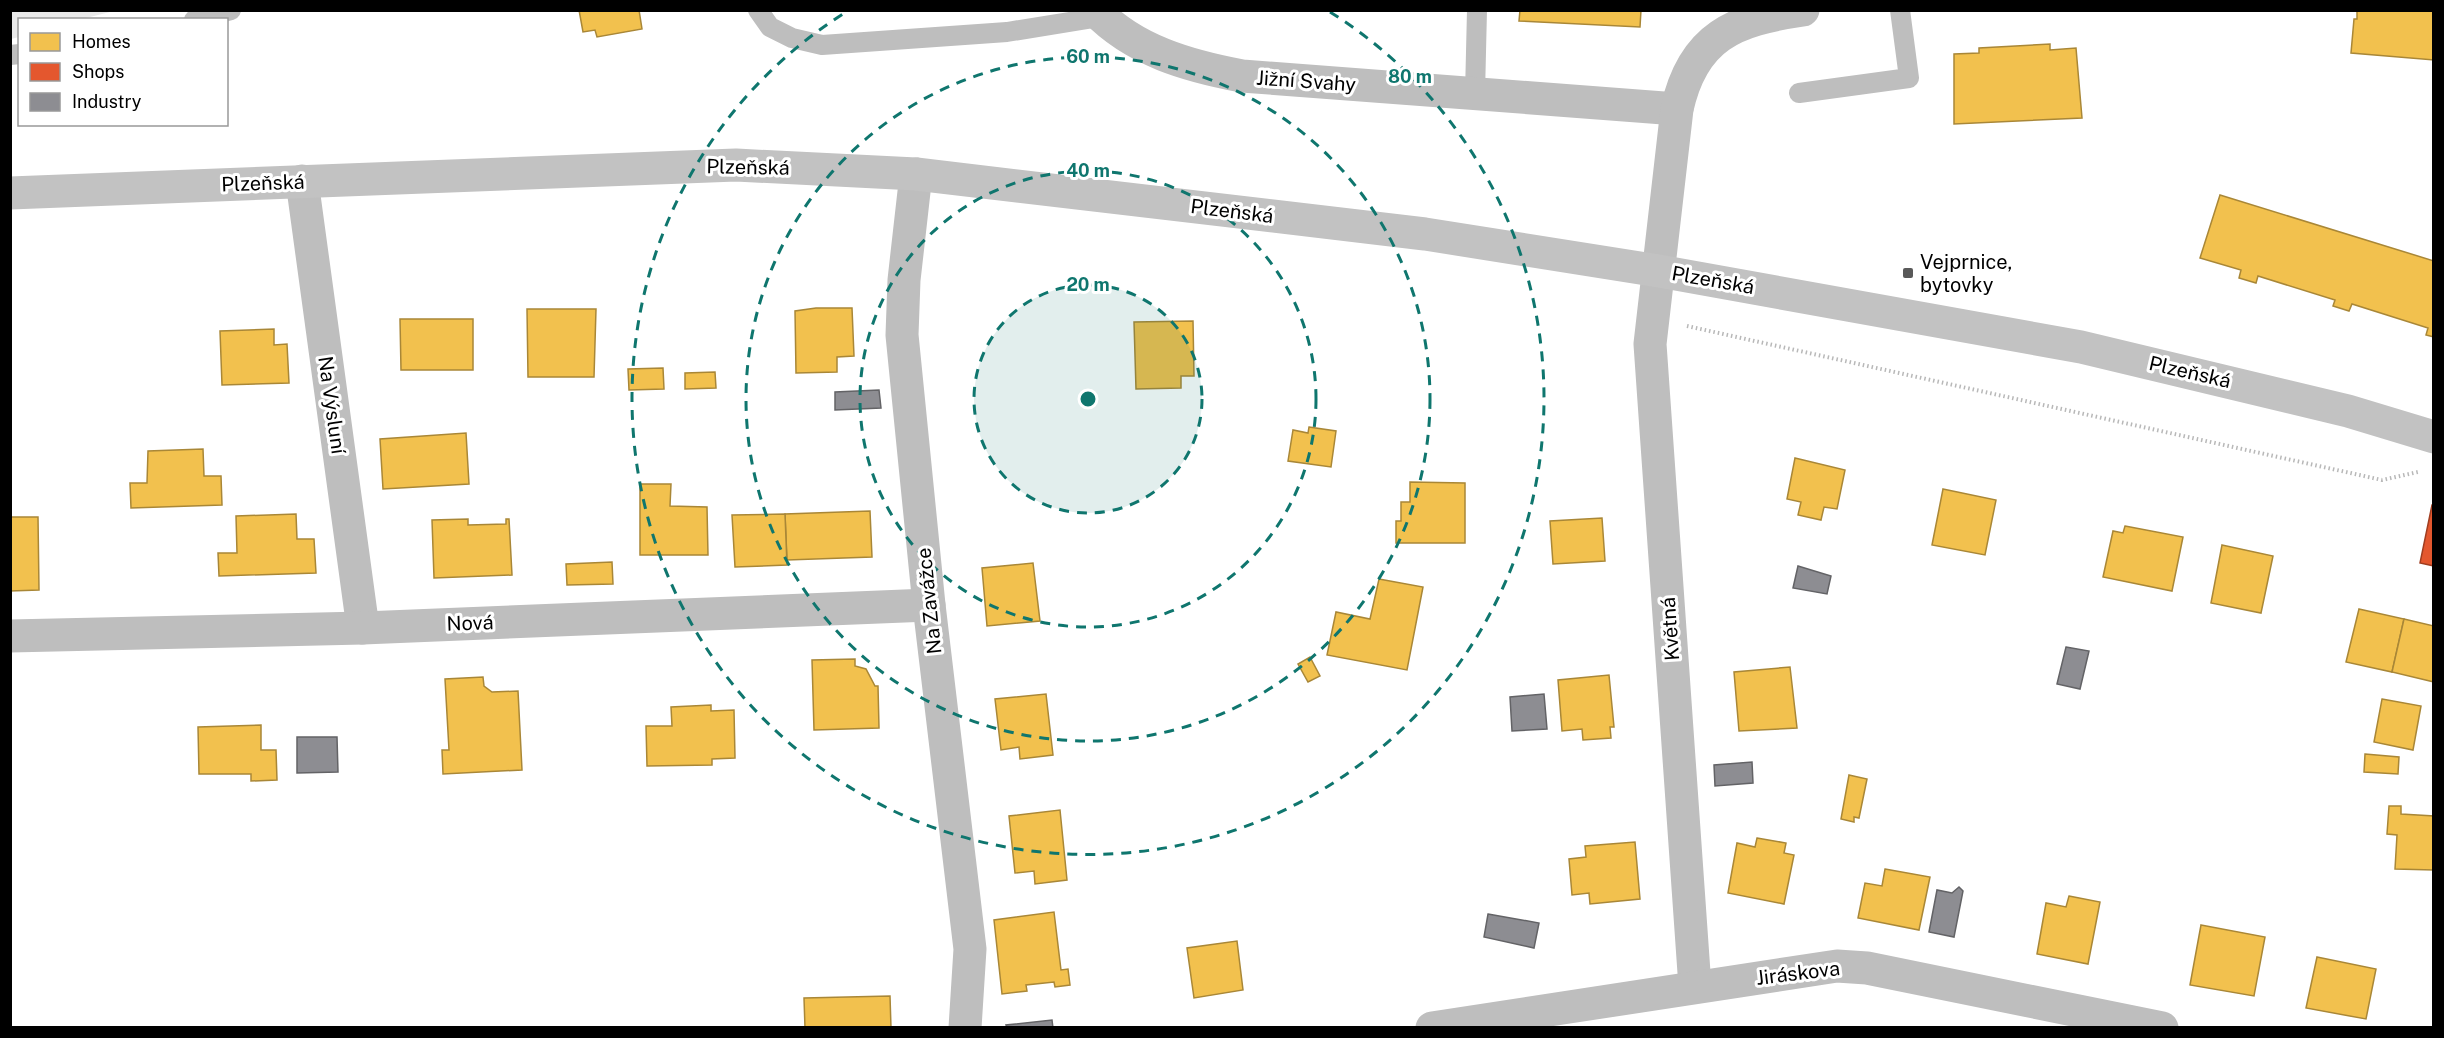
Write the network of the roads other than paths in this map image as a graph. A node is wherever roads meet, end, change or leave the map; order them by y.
1 (231, 10) edge
2 (758, 10) edge
3 (1477, 10) edge
4 (1803, 10) edge
5 (1900, 10) edge
6 (1098, 14) edge
7 (201, 18) edge
8 (1799, 93) dead end
9 (1474, 94) junction
10 (1677, 110) junction
11 (916, 174) junction
12 (302, 182) junction
13 (10, 193) edge
14 (1659, 271) junction
15 (2433, 437) edge
16 (929, 606) junction
17 (363, 628) junction
18 (10, 636) edge
19 (1695, 987) junction
20 (965, 1028) edge
21 (1432, 1028) edge
22 (2162, 1028) edge

1 - 7 lane
2 - 6 lane
3 - 9 lane
4 - 10 street
5 - 8 lane
6 - 9 street, Jižní Svahy
9 - 10 street, Jižní Svahy
10 - 14 street
11 - 12 main road, Plzeňská
11 - 14 main road, Plzeňská
11 - 16 street, Na Zavážce
12 - 13 main road, Plzeňská
12 - 17 street, Na Výsluní
14 - 15 main road, Plzeňská
14 - 19 street, Květná
16 - 17 street, Nová
16 - 20 street, Na Zavážce
17 - 18 street, Nová
19 - 21 street, Jiráskova
19 - 22 street, Jiráskova

